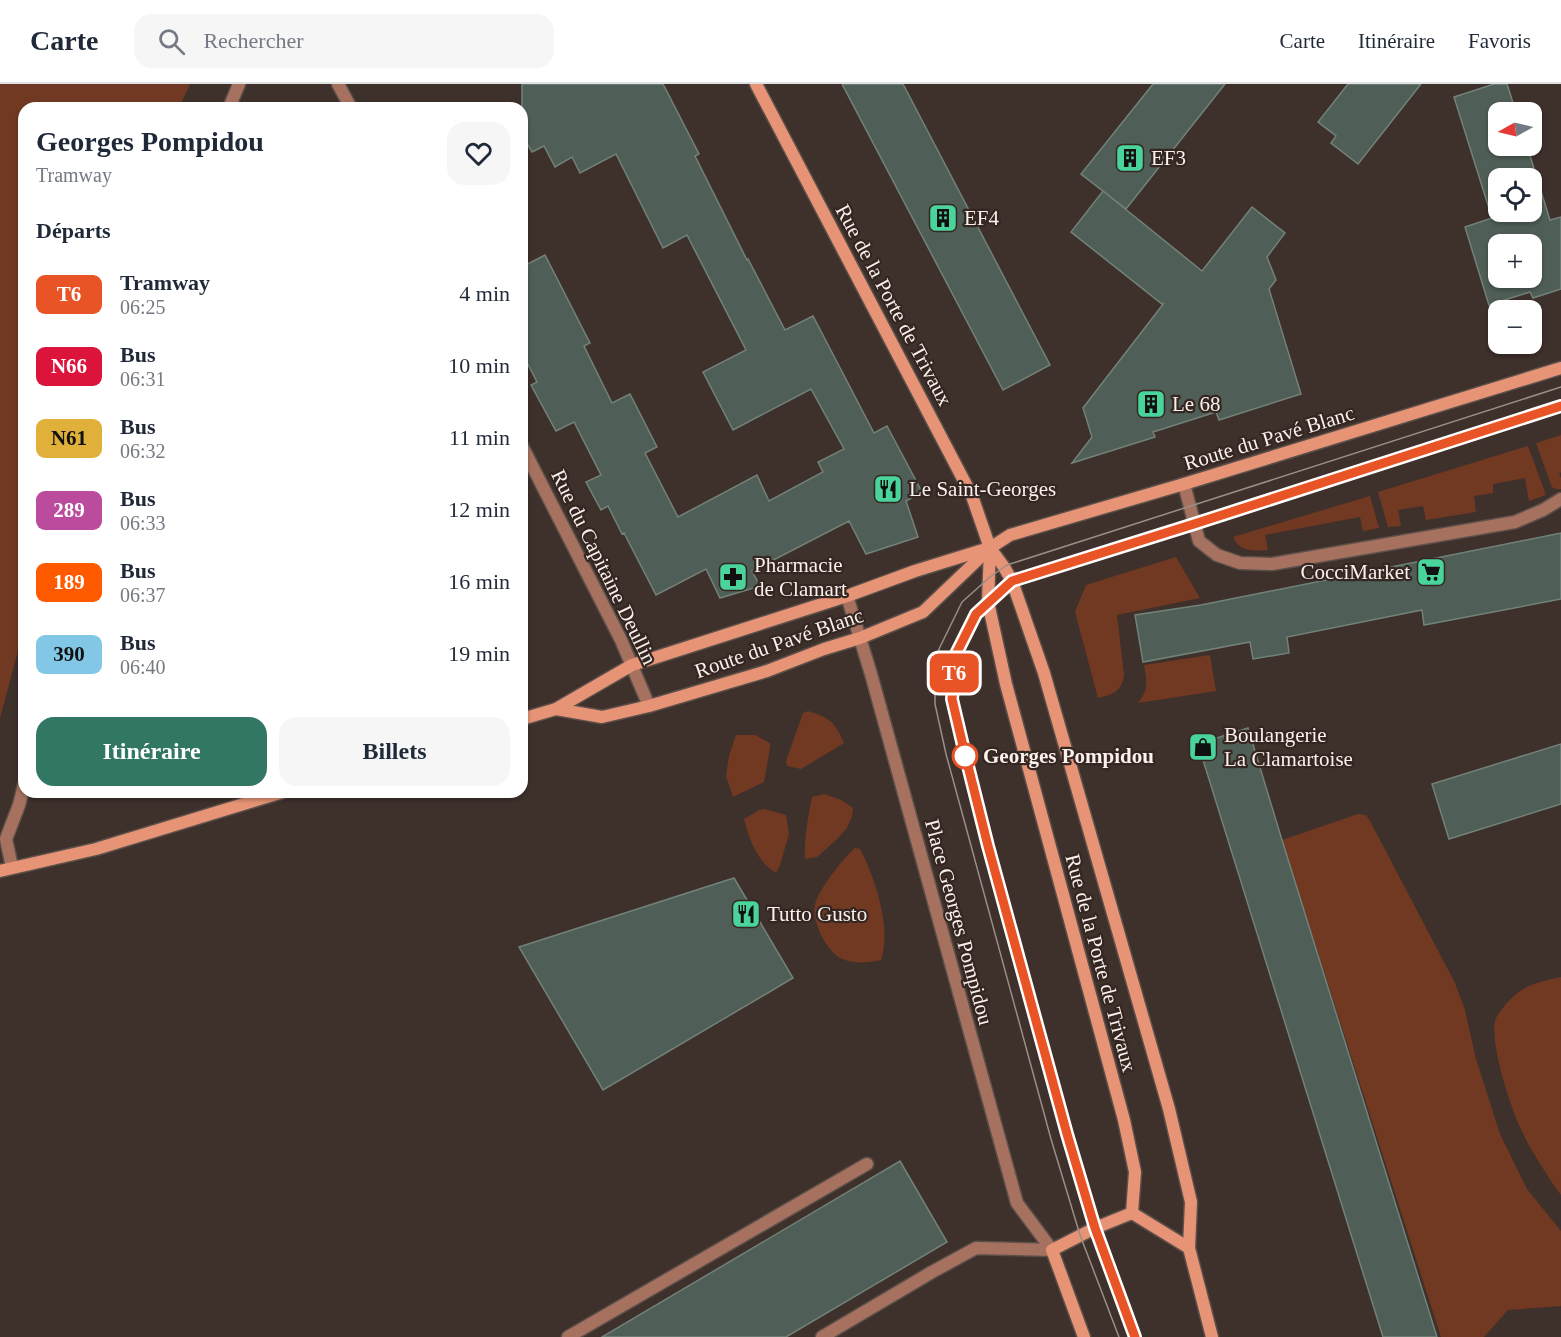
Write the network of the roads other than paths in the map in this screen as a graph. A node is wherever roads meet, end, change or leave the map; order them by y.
1 (239, 84) edge
2 (338, 84) edge
3 (756, 84) edge
4 (232, 102) edge
5 (348, 102) edge
6 (1561, 368) edge
7 (528, 458) edge
8 (1184, 484) junction
9 (1561, 500) edge
10 (990, 548) junction
11 (847, 596) junction
12 (860, 638) junction
13 (632, 665) junction
14 (649, 706) junction
15 (556, 709) junction
16 (528, 717) edge
17 (21, 798) edge
18 (264, 798) edge
19 (6, 869) edge
20 (867, 1164) dead end
21 (1132, 1213) junction
22 (1190, 1248) junction
23 (1052, 1250) junction
24 (568, 1337) edge
25 (822, 1337) edge
26 (1084, 1337) edge
27 (1212, 1337) edge

1 - 4 street
2 - 5 street
3 - 10 street, Rue de la Porte de Trivaux
6 - 8 street, Route du Pavé Blanc
7 - 13 street, Rue du Capitaine Deullin
8 - 9 street
8 - 10 street, Route du Pavé Blanc
10 - 11 street, Route du Pavé Blanc
10 - 12 street, Route du Pavé Blanc
10 - 21 street, Rue de la Porte de Trivaux
10 - 22 street, Rue de la Porte de Trivaux
11 - 12 street, Place Georges Pompidou
11 - 13 street, Route du Pavé Blanc
12 - 14 street, Route du Pavé Blanc
12 - 23 street, Place Georges Pompidou
13 - 14 street, Rue du Capitaine Deullin
13 - 15 street, Route du Pavé Blanc
14 - 15 street, Route du Pavé Blanc
15 - 16 street, Route du Pavé Blanc
17 - 19 street
18 - 19 street
20 - 24 street
21 - 22 street
21 - 23 street
22 - 27 street, Rue de la Porte de Trivaux
23 - 25 street
23 - 26 street

